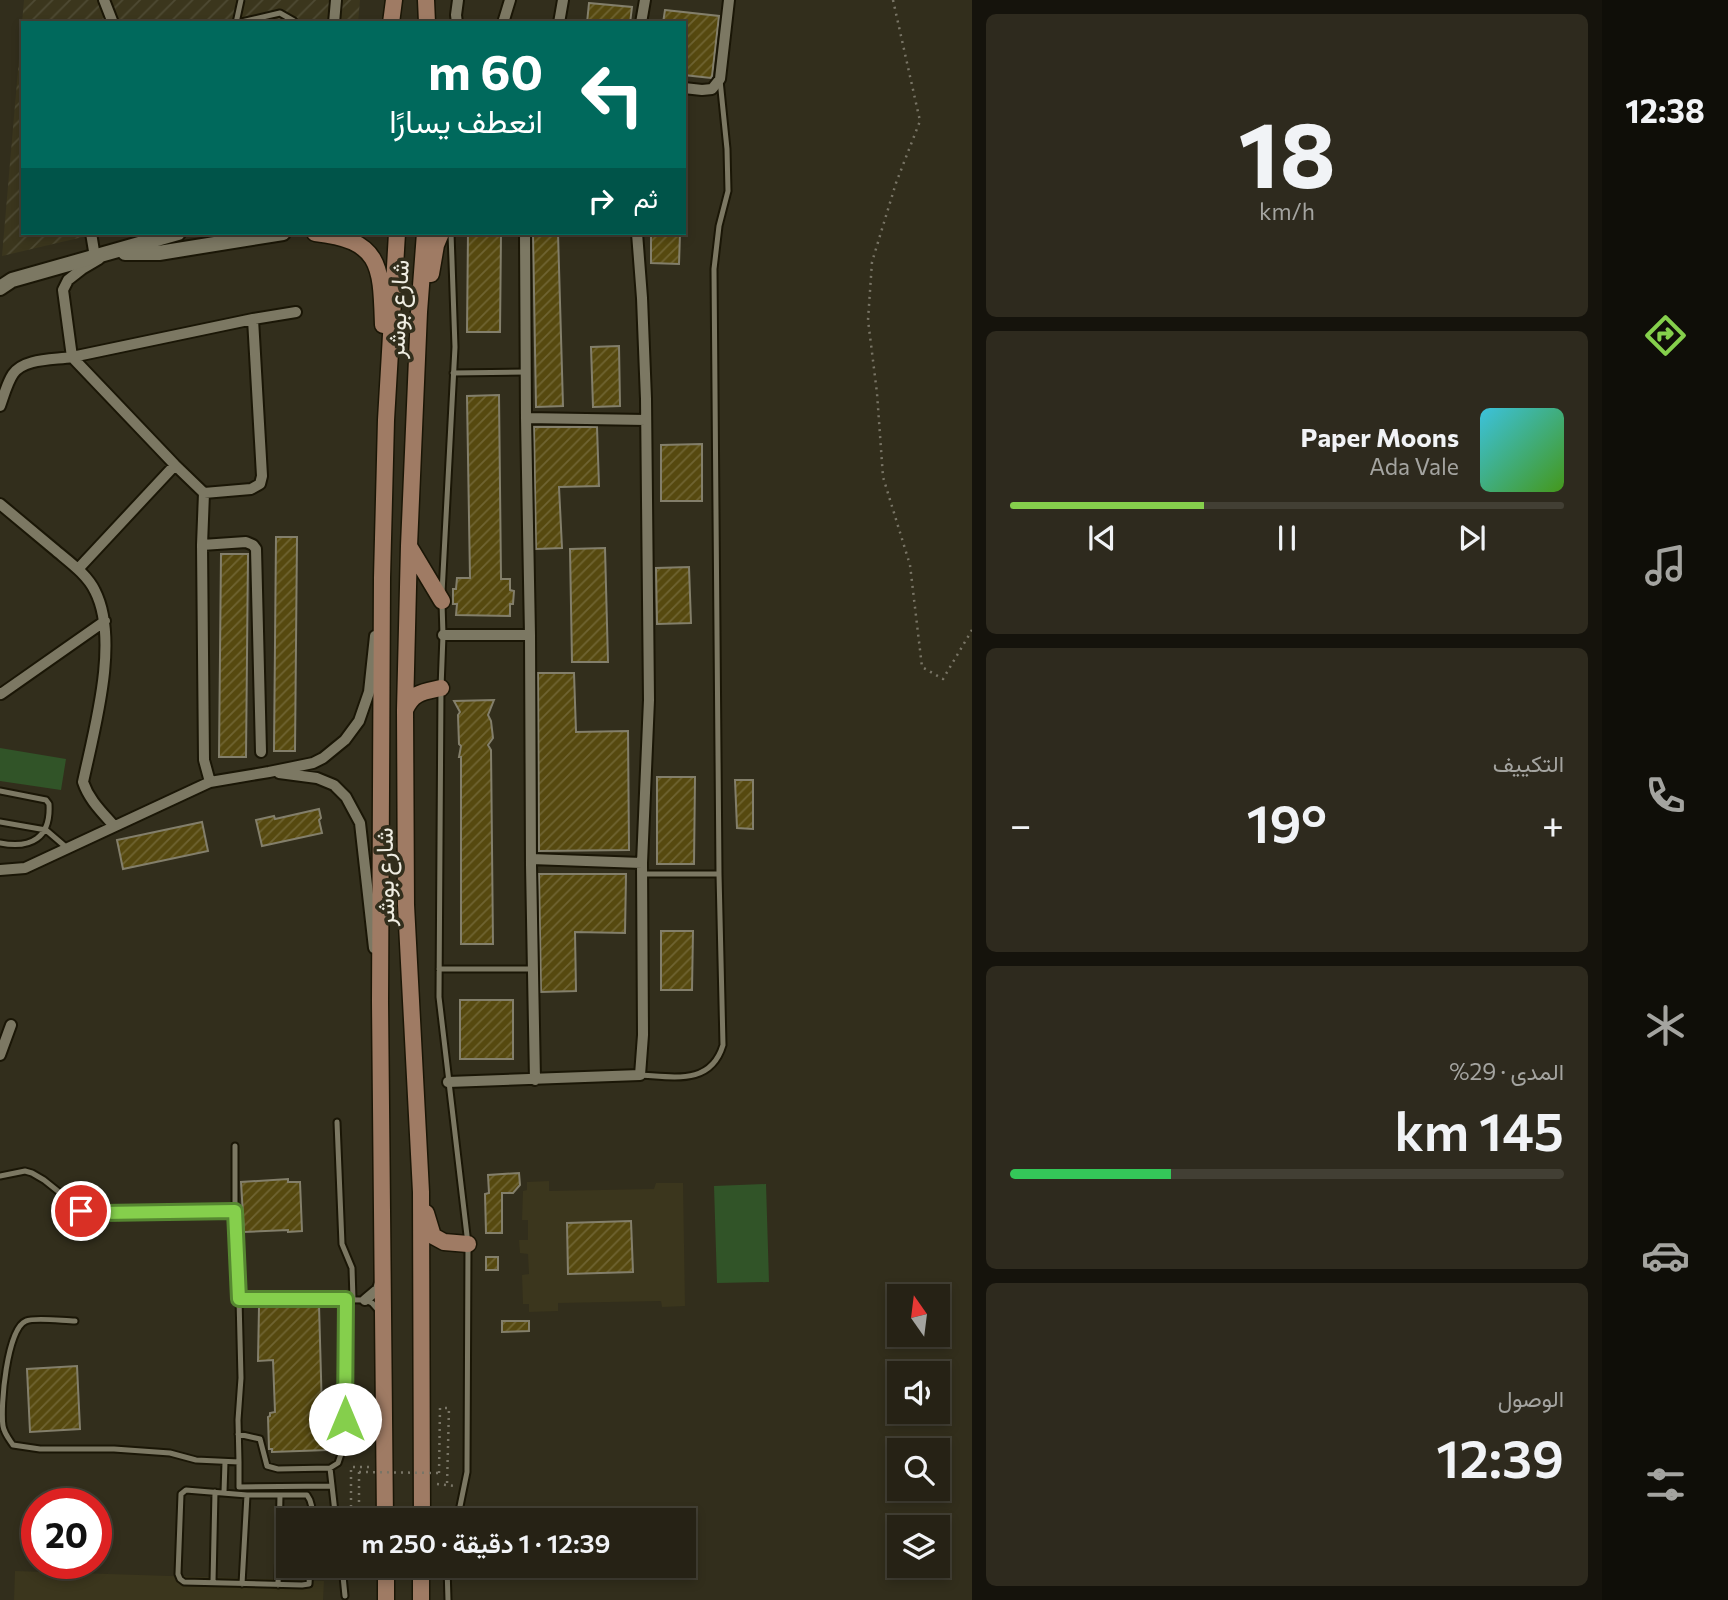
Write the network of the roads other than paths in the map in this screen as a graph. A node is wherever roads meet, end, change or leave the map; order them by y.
1 (104, 0) edge
2 (241, 0) edge
3 (336, 0) edge
4 (396, 0) edge
5 (426, 0) edge
6 (458, 0) edge
7 (510, 0) edge
8 (563, 0) edge
9 (645, 0) edge
10 (729, 0) edge
11 (112, 21) edge
12 (236, 21) edge
13 (245, 21) edge
14 (294, 21) edge
15 (334, 21) edge
16 (391, 21) edge
17 (397, 21) edge
18 (427, 21) edge
19 (457, 21) edge
20 (504, 21) edge
21 (559, 21) edge
22 (641, 21) edge
23 (720, 79) junction
24 (686, 88) edge
25 (91, 235) edge
26 (168, 235) edge
27 (271, 235) edge
28 (334, 235) edge
29 (397, 235) edge
30 (425, 235) edge
31 (440, 235) edge
32 (451, 235) edge
33 (525, 235) edge
34 (637, 235) edge
35 (110, 253) junction
36 (95, 257) junction
37 (0, 288) edge
38 (296, 312) dead end
39 (419, 312) junction
40 (253, 319) junction
41 (72, 357) junction
42 (526, 372) junction
43 (453, 373) junction
44 (0, 406) edge
45 (526, 418) junction
46 (386, 420) junction
47 (646, 420) junction
48 (175, 465) junction
49 (204, 492) junction
50 (0, 504) edge
51 (202, 545) junction
52 (409, 546) junction
53 (78, 569) junction
54 (382, 578) junction
55 (442, 601) junction
56 (105, 621) junction
57 (443, 635) junction
58 (530, 635) junction
59 (441, 688) junction
60 (0, 695) edge
61 (405, 710) junction
62 (261, 752) dead end
63 (270, 772) junction
64 (210, 782) junction
65 (0, 791) edge
66 (0, 822) edge
67 (114, 826) junction
68 (46, 830) junction
69 (0, 843) edge
70 (67, 848) junction
71 (531, 859) junction
72 (642, 869) junction
73 (0, 870) edge
74 (719, 874) junction
75 (439, 969) junction
76 (533, 969) junction
77 (380, 1002) junction
78 (11, 1025) dead end
79 (0, 1055) edge
80 (640, 1075) junction
81 (535, 1080) junction
82 (448, 1082) junction
83 (337, 1122) dead end
84 (235, 1146) dead end
85 (0, 1176) edge
86 (421, 1192) junction
87 (235, 1211) junction
88 (468, 1244) junction
89 (382, 1273) junction
90 (239, 1299) junction
91 (346, 1299) junction
92 (353, 1299) junction
93 (365, 1300) junction
94 (383, 1318) junction
95 (75, 1321) dead end
96 (238, 1434) junction
97 (225, 1462) junction
98 (239, 1462) junction
99 (330, 1468) junction
100 (332, 1486) junction
101 (239, 1491) junction
102 (215, 1492) junction
103 (224, 1492) junction
104 (247, 1495) junction
105 (279, 1495) junction
106 (312, 1508) edge
107 (335, 1508) edge
108 (385, 1508) edge
109 (422, 1508) edge
110 (460, 1508) edge
111 (309, 1578) edge
112 (343, 1578) edge
113 (386, 1578) edge
114 (421, 1578) edge
115 (447, 1578) edge
116 (213, 1582) junction
117 (242, 1584) junction
118 (278, 1585) junction
119 (345, 1596) dead end
120 (386, 1600) edge
121 (421, 1600) edge
122 (448, 1600) edge

1 - 11 street
2 - 12 lane
3 - 15 street
4 - 16 main road
4 - 17 main road
5 - 18 main road
6 - 19 street
7 - 20 street
8 - 21 street
9 - 22 street
10 - 23 street
13 - 14 lane
23 - 24 street
23 - 74 lane
25 - 36 street
26 - 35 street
27 - 35 street
28 - 46 main road
29 - 46 main road, شارع بوشر
30 - 39 main road, شارع بوشر
31 - 39 main road
32 - 43 lane
33 - 42 street
34 - 47 street
35 - 36 street
35 - 41 street
36 - 37 street
38 - 40 street
39 - 52 main road, شارع بوشر
40 - 41 street
40 - 49 street
41 - 44 street
41 - 48 street
42 - 43 lane
42 - 45 street
43 - 55 lane
45 - 47 street
45 - 58 street
46 - 54 main road, شارع بوشر
47 - 72 street
48 - 49 street
48 - 53 street
49 - 51 street
50 - 53 street
51 - 62 street
51 - 64 street
52 - 55 main road
52 - 61 main road, شارع بوشر
53 - 56 street
54 - 63 street
54 - 77 main road, شارع بوشر
55 - 57 lane
56 - 60 street
56 - 67 street
57 - 58 street
57 - 59 lane
58 - 71 street
59 - 61 main road
59 - 75 lane
61 - 86 main road, شارع بوشر
63 - 64 street
63 - 77 street
64 - 67 street
65 - 68 lane
66 - 68 lane
67 - 70 street
68 - 69 lane
68 - 70 lane
70 - 73 street
71 - 72 street
71 - 76 street
72 - 74 lane
72 - 80 street
74 - 80 lane
75 - 76 lane
75 - 82 lane
76 - 81 street
77 - 89 main road, شارع بوشر
78 - 79 street
80 - 81 street
81 - 82 street
82 - 88 lane
83 - 92 lane
84 - 87 lane
85 - 87 lane
86 - 88 main road
86 - 109 main road, شارع بوشر
87 - 90 lane
88 - 110 lane
89 - 93 street
89 - 94 main road, شارع بوشر
90 - 91 lane
90 - 96 lane
91 - 92 lane
91 - 99 lane
92 - 93 lane
93 - 94 lane
94 - 108 main road, شارع بوشر
95 - 97 lane
96 - 98 lane
96 - 99 lane
97 - 98 lane
97 - 103 lane
98 - 101 lane
99 - 100 lane
100 - 101 lane
100 - 107 lane
101 - 103 lane
101 - 104 lane
102 - 103 lane
102 - 116 lane
102 - 116 lane
104 - 105 lane
104 - 117 lane
105 - 106 lane
105 - 118 lane
111 - 118 lane
112 - 119 lane
113 - 120 main road
114 - 121 main road
115 - 122 lane
116 - 117 lane
117 - 118 lane

